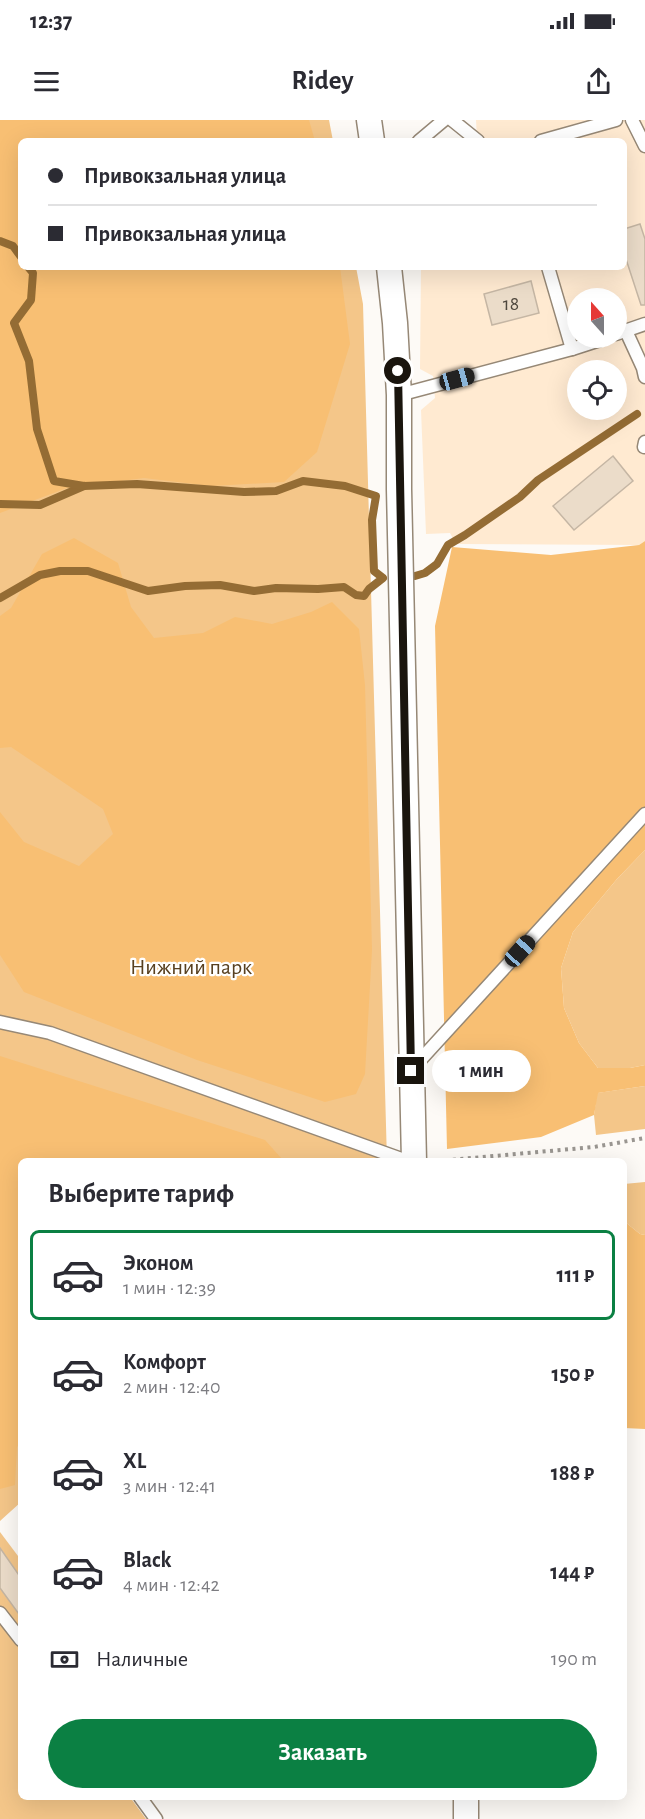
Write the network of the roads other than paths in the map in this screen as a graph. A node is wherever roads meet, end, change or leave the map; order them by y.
1 (369, 120) edge
2 (444, 120) edge
3 (452, 120) edge
4 (616, 120) edge
5 (632, 120) edge
6 (372, 138) edge
7 (423, 138) edge
8 (474, 138) edge
9 (552, 138) edge
10 (645, 146) edge
11 (389, 270) edge
12 (549, 270) edge
13 (645, 324) edge
14 (627, 330) edge
15 (627, 342) edge
16 (575, 348) edge
17 (572, 349) junction
18 (645, 377) edge
19 (399, 394) junction
20 (645, 814) edge
21 (0, 1022) edge
22 (411, 1071) junction
23 (399, 1158) edge
24 (414, 1158) edge
25 (0, 1613) edge
26 (18, 1636) edge
27 (142, 1800) edge
28 (466, 1800) edge
29 (156, 1819) edge
30 (466, 1819) edge

1 - 6 street
2 - 7 lane
3 - 8 lane
4 - 9 lane
5 - 10 lane
11 - 19 street
12 - 17 lane
13 - 14 lane
15 - 18 lane
16 - 17 lane
17 - 19 lane
19 - 22 street
20 - 22 lane
21 - 23 lane
22 - 24 street
25 - 26 lane
27 - 29 lane
28 - 30 street

